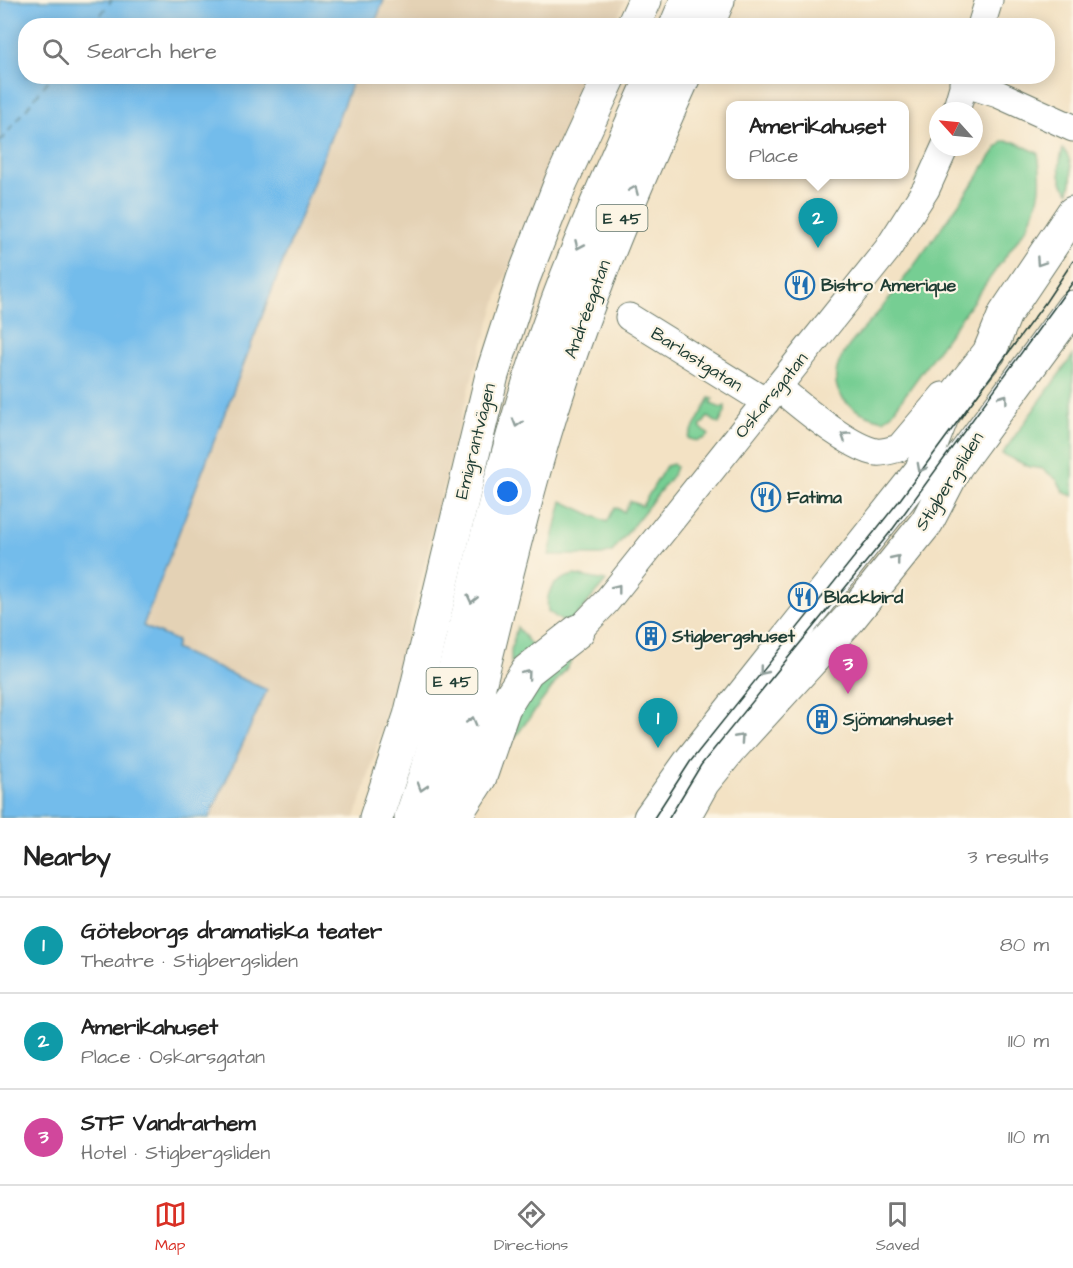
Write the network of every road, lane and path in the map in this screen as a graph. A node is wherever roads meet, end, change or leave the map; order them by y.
1 (645, 0) edge
2 (687, 0) edge
3 (718, 0) edge
4 (989, 0) edge
5 (637, 18) edge
6 (679, 18) edge
7 (710, 18) edge
8 (983, 18) edge
9 (606, 84) edge
10 (649, 84) edge
11 (681, 84) edge
12 (963, 84) edge
13 (974, 84) edge
14 (958, 102) edge
15 (1073, 128) edge
16 (941, 156) edge
17 (1073, 213) edge
18 (1073, 307) edge
19 (1005, 314) junction
20 (629, 317) dead end
21 (772, 394) junction
22 (899, 448) joint
23 (499, 546) junction
24 (578, 631) joint
25 (376, 818) edge
26 (411, 818) edge
27 (444, 818) edge
28 (453, 818) edge
29 (650, 818) edge
30 (683, 818) edge

1 - 5 main road
2 - 6 main road
3 - 7 main road
4 - 8 street
9 - 25 main road, Emigrantvägen
10 -> 23 main road, Andréegatan / E 45
23 -> 11 main road, Andréegatan / E 45
12 - 14 street
13 - 15 street
16 - 21 street, Oskarsgatan
17 -> 19 main road, Stigbergsliden
30 -> 18 main road, Stigbergsliden
19 - 22 street, Stigbergsliden
19 -> 29 main road, Stigbergsliden
20 - 21 street, Barlastgatan
22 -> 21 street, Barlastgatan
24 -> 21 street, Oskarsgatan
23 -> 26 main road, E 45
27 -> 23 main road, E 45
28 -> 24 main road

